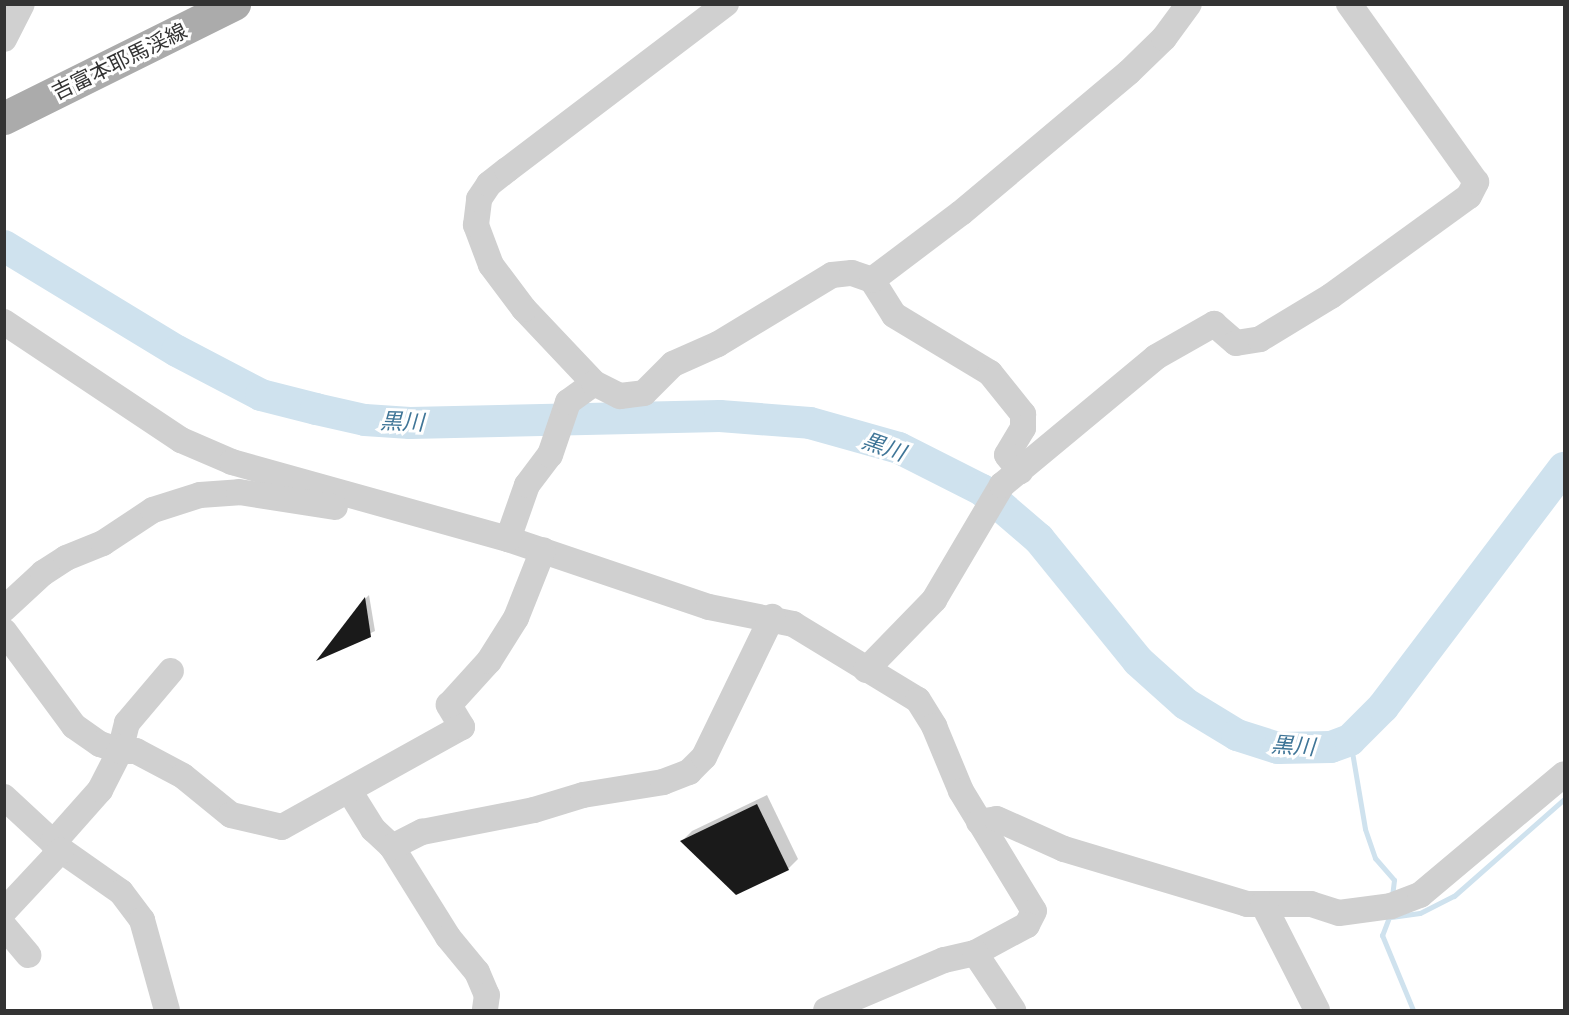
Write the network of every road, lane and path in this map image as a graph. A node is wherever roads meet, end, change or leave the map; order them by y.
1 (22, 4) edge
2 (234, 4) edge
3 (726, 4) edge
4 (1189, 4) edge
5 (1349, 4) edge
6 (696, 12) edge
7 (4, 39) edge
8 (4, 118) edge
9 (872, 280) junction
10 (4, 322) edge
11 (594, 384) junction
12 (197, 447) junction
13 (1011, 478) junction
14 (239, 492) junction
15 (369, 501) junction
16 (508, 539) junction
17 (543, 550) junction
18 (4, 609) edge
19 (772, 617) junction
20 (4, 631) edge
21 (866, 670) junction
22 (171, 671) dead end
23 (120, 750) junction
24 (1564, 774) edge
25 (350, 792) junction
26 (4, 797) edge
27 (979, 822) junction
28 (57, 846) junction
29 (392, 847) junction
30 (1263, 904) junction
31 (4, 911) edge
32 (4, 926) edge
33 (975, 953) junction
34 (28, 955) dead end
35 (167, 1011) edge
36 (485, 1011) edge
37 (826, 1011) edge
38 (1013, 1011) edge
39 (1317, 1011) edge

1 - 7 street
2 - 8 main road, 吉富本耶馬渓線
3 - 6 street
4 - 9 street
5 - 13 street
6 - 11 street
9 - 11 street
9 - 13 street
10 - 12 street
11 - 16 street
12 - 14 street
12 - 15 street
13 - 21 street
14 - 15 street
14 - 18 street
15 - 16 street
16 - 17 street
17 - 19 street
17 - 25 street
19 - 21 street
19 - 29 street
20 - 23 street
21 - 27 street
22 - 23 street
23 - 25 street
23 - 28 street
24 - 30 street
25 - 29 street
26 - 28 street
27 - 30 street
27 - 33 street
28 - 31 street
28 - 35 street
29 - 36 street
30 - 39 street
32 - 34 street
33 - 37 street
33 - 38 street

